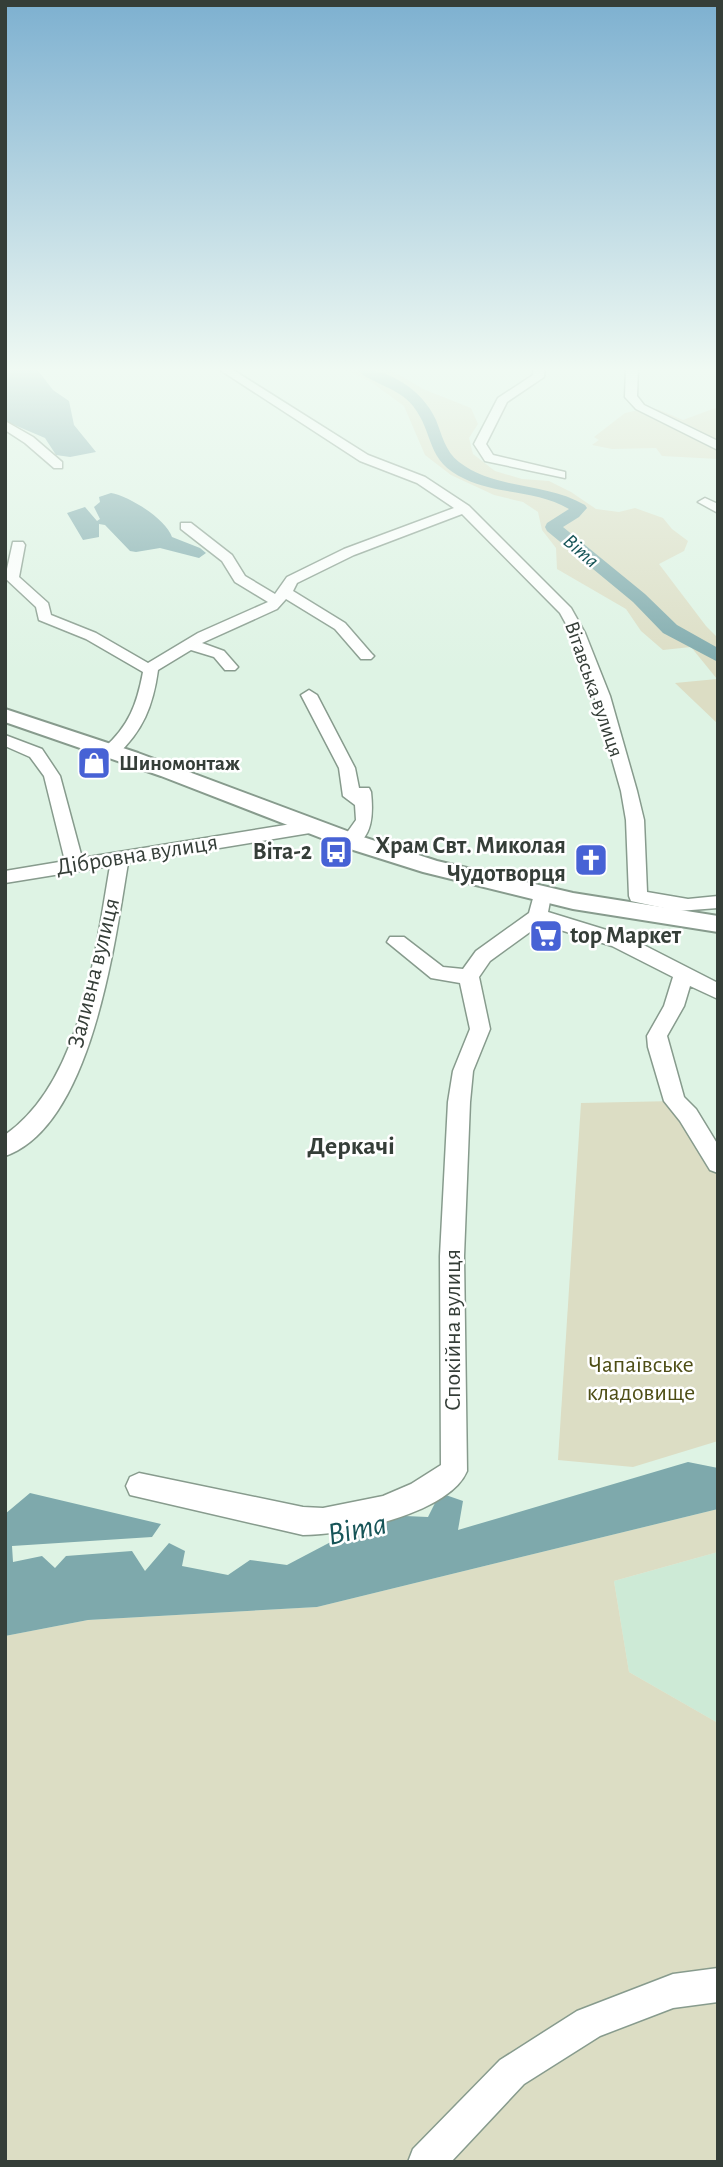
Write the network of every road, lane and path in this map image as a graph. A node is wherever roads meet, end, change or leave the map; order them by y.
1 (393, 469) edge
2 (536, 469) edge
3 (561, 475) dead end
4 (705, 502) dead end
5 (464, 509) junction
6 (718, 509) edge
7 (186, 526) dead end
8 (18, 545) dead end
9 (281, 596) junction
10 (190, 643) junction
11 (366, 656) dead end
12 (230, 667) dead end
13 (151, 668) junction
14 (309, 695) dead end
15 (5, 715) edge
16 (5, 740) edge
17 (110, 752) junction
18 (362, 776) dead end
19 (364, 803) junction
20 (310, 827) junction
21 (349, 841) junction
22 (120, 857) junction
23 (75, 865) junction
24 (5, 877) edge
25 (718, 902) edge
26 (540, 906) junction
27 (718, 924) edge
28 (397, 942) dead end
29 (684, 974) junction
30 (470, 977) junction
31 (718, 992) edge
32 (5, 1147) edge
33 (718, 1164) edge
34 (139, 1486) dead end
35 (718, 1985) edge
36 (426, 2162) edge

1 - 5 street, Вітавська вулиця
2 - 3 street
4 - 6 street
5 - 9 street
5 - 25 street, Вітавська вулиця
7 - 9 street
8 - 13 street
9 - 10 street
9 - 11 street
10 - 12 street
10 - 13 street
13 - 17 street
14 - 19 street
15 - 17 main road
16 - 23 street
17 - 20 main road
18 - 19 street
19 - 21 street
20 - 21 main road
20 - 22 street, Дібровна вулиця
21 - 26 main road
22 - 23 street, Дібровна вулиця
22 - 32 street, Заливна вулиця
23 - 24 street, Дібровна вулиця
26 - 27 main road
26 - 29 street
26 - 30 street
28 - 30 street
29 - 31 street
29 - 33 street
30 - 34 street, Спокійна вулиця
35 - 36 street

